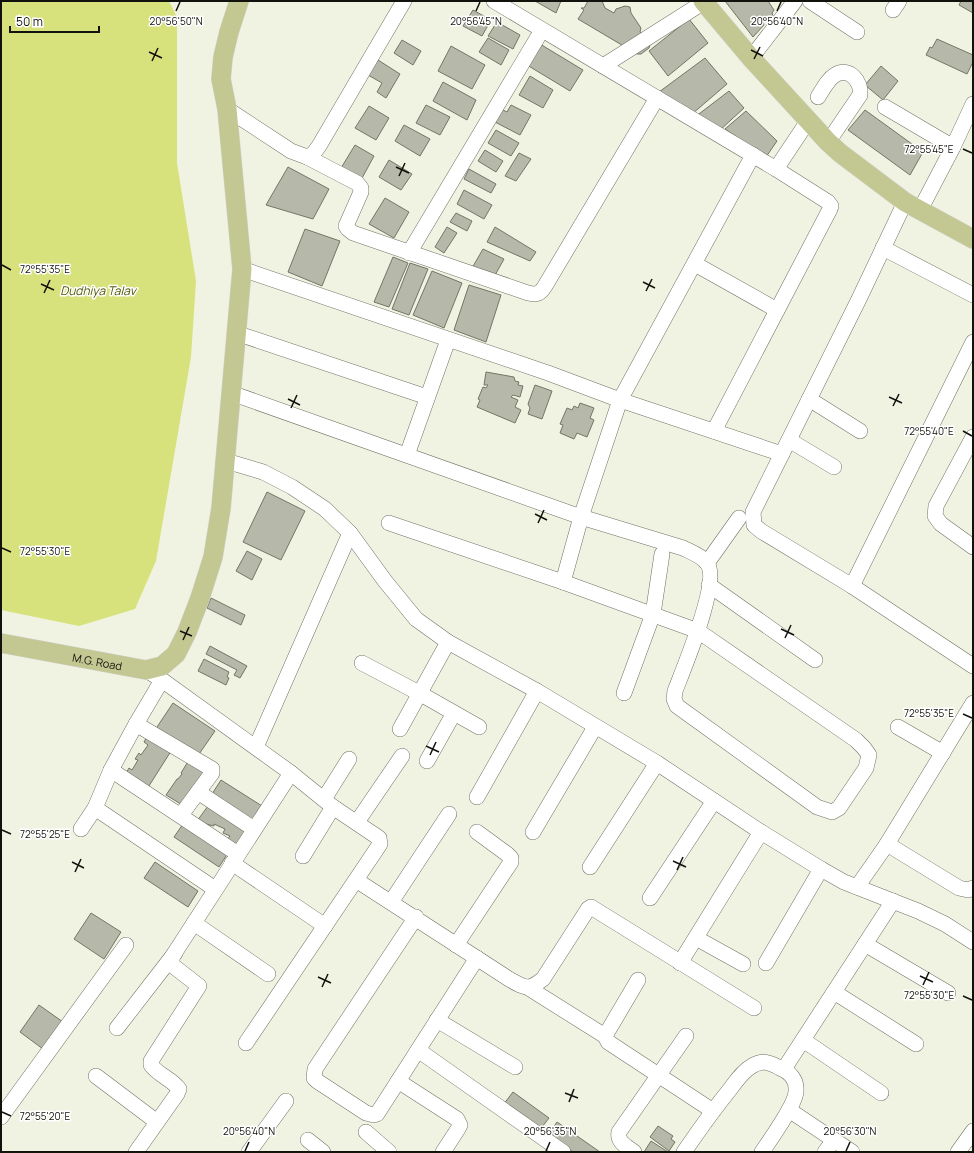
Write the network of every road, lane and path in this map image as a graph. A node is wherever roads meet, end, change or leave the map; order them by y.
1 (239, 1) edge
2 (404, 1) edge
3 (494, 1) edge
4 (703, 1) edge
5 (795, 1) edge
6 (810, 1) edge
7 (542, 30) junction
8 (857, 32) dead end
9 (751, 58) junction
10 (603, 66) junction
11 (818, 97) dead end
12 (657, 98) junction
13 (973, 104) edge
14 (885, 107) dead end
15 (227, 109) junction
16 (808, 121) junction
17 (828, 142) junction
18 (953, 147) junction
19 (753, 155) junction
20 (307, 157) junction
21 (776, 169) junction
22 (913, 206) junction
23 (973, 239) edge
24 (883, 248) junction
25 (409, 253) junction
26 (694, 264) junction
27 (242, 269) junction
28 (973, 295) edge
29 (777, 310) junction
30 (236, 333) junction
31 (448, 340) junction
32 (973, 342) edge
33 (231, 393) junction
34 (428, 397) junction
35 (809, 399) junction
36 (620, 400) junction
37 (860, 430) dead end
38 (714, 431) junction
39 (973, 437) edge
40 (789, 440) junction
41 (782, 454) junction
42 (407, 455) junction
43 (226, 461) junction
44 (834, 467) dead end
45 (581, 517) junction
46 (739, 518) dead end
47 (389, 523) dead end
48 (350, 533) junction
49 (973, 547) edge
50 (662, 554) dead end
51 (707, 563) junction
52 (562, 582) junction
53 (709, 585) junction
54 (852, 586) junction
55 (653, 614) junction
56 (698, 631) junction
57 (1, 632) edge
58 (448, 642) junction
59 (1, 643) edge
60 (182, 643) junction
61 (815, 660) dead end
62 (362, 663) dead end
63 (973, 666) edge
64 (146, 670) junction
65 (162, 680) junction
66 (537, 691) junction
67 (419, 693) junction
68 (624, 693) dead end
69 (973, 703) edge
70 (454, 713) junction
71 (136, 724) junction
72 (595, 727) junction
73 (898, 727) dead end
74 (479, 728) dead end
75 (400, 729) dead end
76 (256, 748) junction
77 (943, 752) junction
78 (402, 756) dead end
79 (349, 759) dead end
80 (427, 761) dead end
81 (657, 763) junction
82 (111, 770) junction
83 (291, 773) junction
84 (198, 792) junction
85 (477, 796) dead end
86 (714, 801) junction
87 (329, 803) junction
88 (95, 808) junction
89 (449, 814) dead end
90 (181, 815) junction
91 (357, 822) junction
92 (81, 829) dead end
93 (254, 829) junction
94 (477, 832) dead end
95 (533, 832) dead end
96 (761, 832) junction
97 (887, 844) junction
98 (303, 856) dead end
99 (235, 859) junction
100 (590, 867) dead end
101 (821, 869) junction
102 (356, 880) junction
103 (857, 887) junction
104 (973, 888) edge
105 (215, 889) junction
106 (650, 898) dead end
107 (893, 901) junction
108 (391, 902) junction
109 (416, 917) junction
110 (194, 923) junction
111 (325, 926) junction
112 (696, 938) junction
113 (973, 942) edge
114 (865, 944) junction
115 (126, 945) dead end
116 (456, 945) junction
117 (175, 953) junction
118 (477, 958) junction
119 (680, 963) junction
120 (766, 963) dead end
121 (743, 964) dead end
122 (268, 974) dead end
123 (638, 980) dead end
124 (527, 987) junction
125 (834, 992) junction
126 (948, 993) dead end
127 (754, 1008) dead end
128 (437, 1020) junction
129 (117, 1028) dead end
130 (605, 1036) junction
131 (686, 1036) dead end
132 (803, 1040) junction
133 (246, 1043) dead end
134 (916, 1044) dead end
135 (418, 1050) junction
136 (514, 1067) dead end
137 (784, 1069) junction
138 (659, 1075) junction
139 (96, 1076) dead end
140 (398, 1081) junction
141 (881, 1093) dead end
142 (286, 1101) dead end
143 (789, 1110) junction
144 (713, 1111) junction
145 (1, 1117) edge
146 (157, 1122) junction
147 (973, 1131) edge
148 (366, 1132) dead end
149 (308, 1140) dead end
150 (834, 1140) junction
151 (628, 1150) edge
152 (136, 1152) edge
153 (249, 1152) edge
154 (323, 1152) edge
155 (389, 1152) edge
156 (443, 1152) edge
157 (564, 1152) edge
158 (684, 1152) edge
159 (762, 1152) edge
160 (825, 1152) edge
161 (852, 1152) edge
162 (958, 1152) edge

1 - 15 main road, M.G. Road
2 - 20 street
3 - 7 street
4 - 9 main road
4 - 10 street
5 - 9 street
6 - 8 street
7 - 10 street
7 - 25 street
9 - 16 main road
10 - 12 street
11 - 17 street
12 - 19 street
12 - 25 street
13 - 18 street
14 - 18 street
15 - 20 street
15 - 27 main road, M.G. Road
16 - 17 main road
16 - 21 street
17 - 22 main road
18 - 22 street
19 - 21 street
19 - 26 street
20 - 25 street
21 - 29 street
22 - 23 main road
22 - 24 street
24 - 28 street
24 - 35 street
26 - 29 street
26 - 36 street
27 - 30 main road, M.G. Road
27 - 31 street
29 - 38 street
30 - 33 main road, M.G. Road
30 - 34 street
31 - 34 street
31 - 36 street
32 - 54 street
33 - 42 street
33 - 43 main road, M.G. Road
34 - 42 street
35 - 37 street
35 - 40 street
36 - 38 street
36 - 45 street
38 - 41 street
39 - 49 street
40 - 41 street
40 - 44 street
41 - 54 street
42 - 45 street
43 - 48 street
43 - 60 main road, M.G. Road
45 - 51 street
45 - 52 street
46 - 51 street
47 - 52 street
48 - 58 street
48 - 76 street
50 - 55 street
51 - 53 street
52 - 55 street
53 - 56 street
53 - 61 street
54 - 63 street
55 - 56 street
55 - 68 street
56 - 56 street
57 - 60 main road
58 - 66 street
58 - 67 street
59 - 64 main road, M.G. Road
60 - 64 main road, M.G. Road
62 - 67 street
64 - 65 street
65 - 71 street
65 - 76 street
66 - 72 street
66 - 85 street
67 - 70 street
67 - 75 street
69 - 77 street
70 - 74 street
70 - 80 street
71 - 82 street
71 - 84 street
72 - 81 street
72 - 95 street
73 - 77 street
76 - 83 street
77 - 97 street
78 - 91 street
79 - 87 street
81 - 86 street
81 - 100 street
82 - 88 street
82 - 90 street
83 - 87 street
83 - 93 street
84 - 90 street
84 - 93 street
86 - 96 street
86 - 106 street
87 - 91 street
87 - 98 street
88 - 92 street
88 - 105 street
89 - 108 street
90 - 99 street
91 - 102 street
93 - 99 street
94 - 116 street
96 - 101 street
96 - 112 street
97 - 103 street
97 - 104 street
99 - 105 street
99 - 111 street
101 - 103 street
101 - 120 street
102 - 108 street
102 - 111 street
103 - 107 street
105 - 110 street
107 - 113 street
107 - 114 street
108 - 109 street
109 - 116 street
109 - 140 street
110 - 117 street
110 - 122 street
111 - 133 street
112 - 119 street
112 - 121 street
114 - 125 street
114 - 126 street
115 - 145 street
116 - 118 street
117 - 129 street
117 - 146 street
118 - 124 street
118 - 128 street
119 - 124 street
119 - 127 street
123 - 130 street
124 - 130 street
125 - 132 street
125 - 134 street
128 - 135 street
128 - 136 street
130 - 138 street
131 - 138 street
132 - 137 street
132 - 141 street
135 - 140 street
135 - 157 street
137 - 143 street
137 - 144 street
138 - 144 street
138 - 151 street
139 - 146 street
140 - 156 street
142 - 153 street
143 - 150 street
143 - 159 street
144 - 158 street
146 - 152 street
147 - 162 street
148 - 155 street
149 - 154 street
150 - 160 street
150 - 161 street

